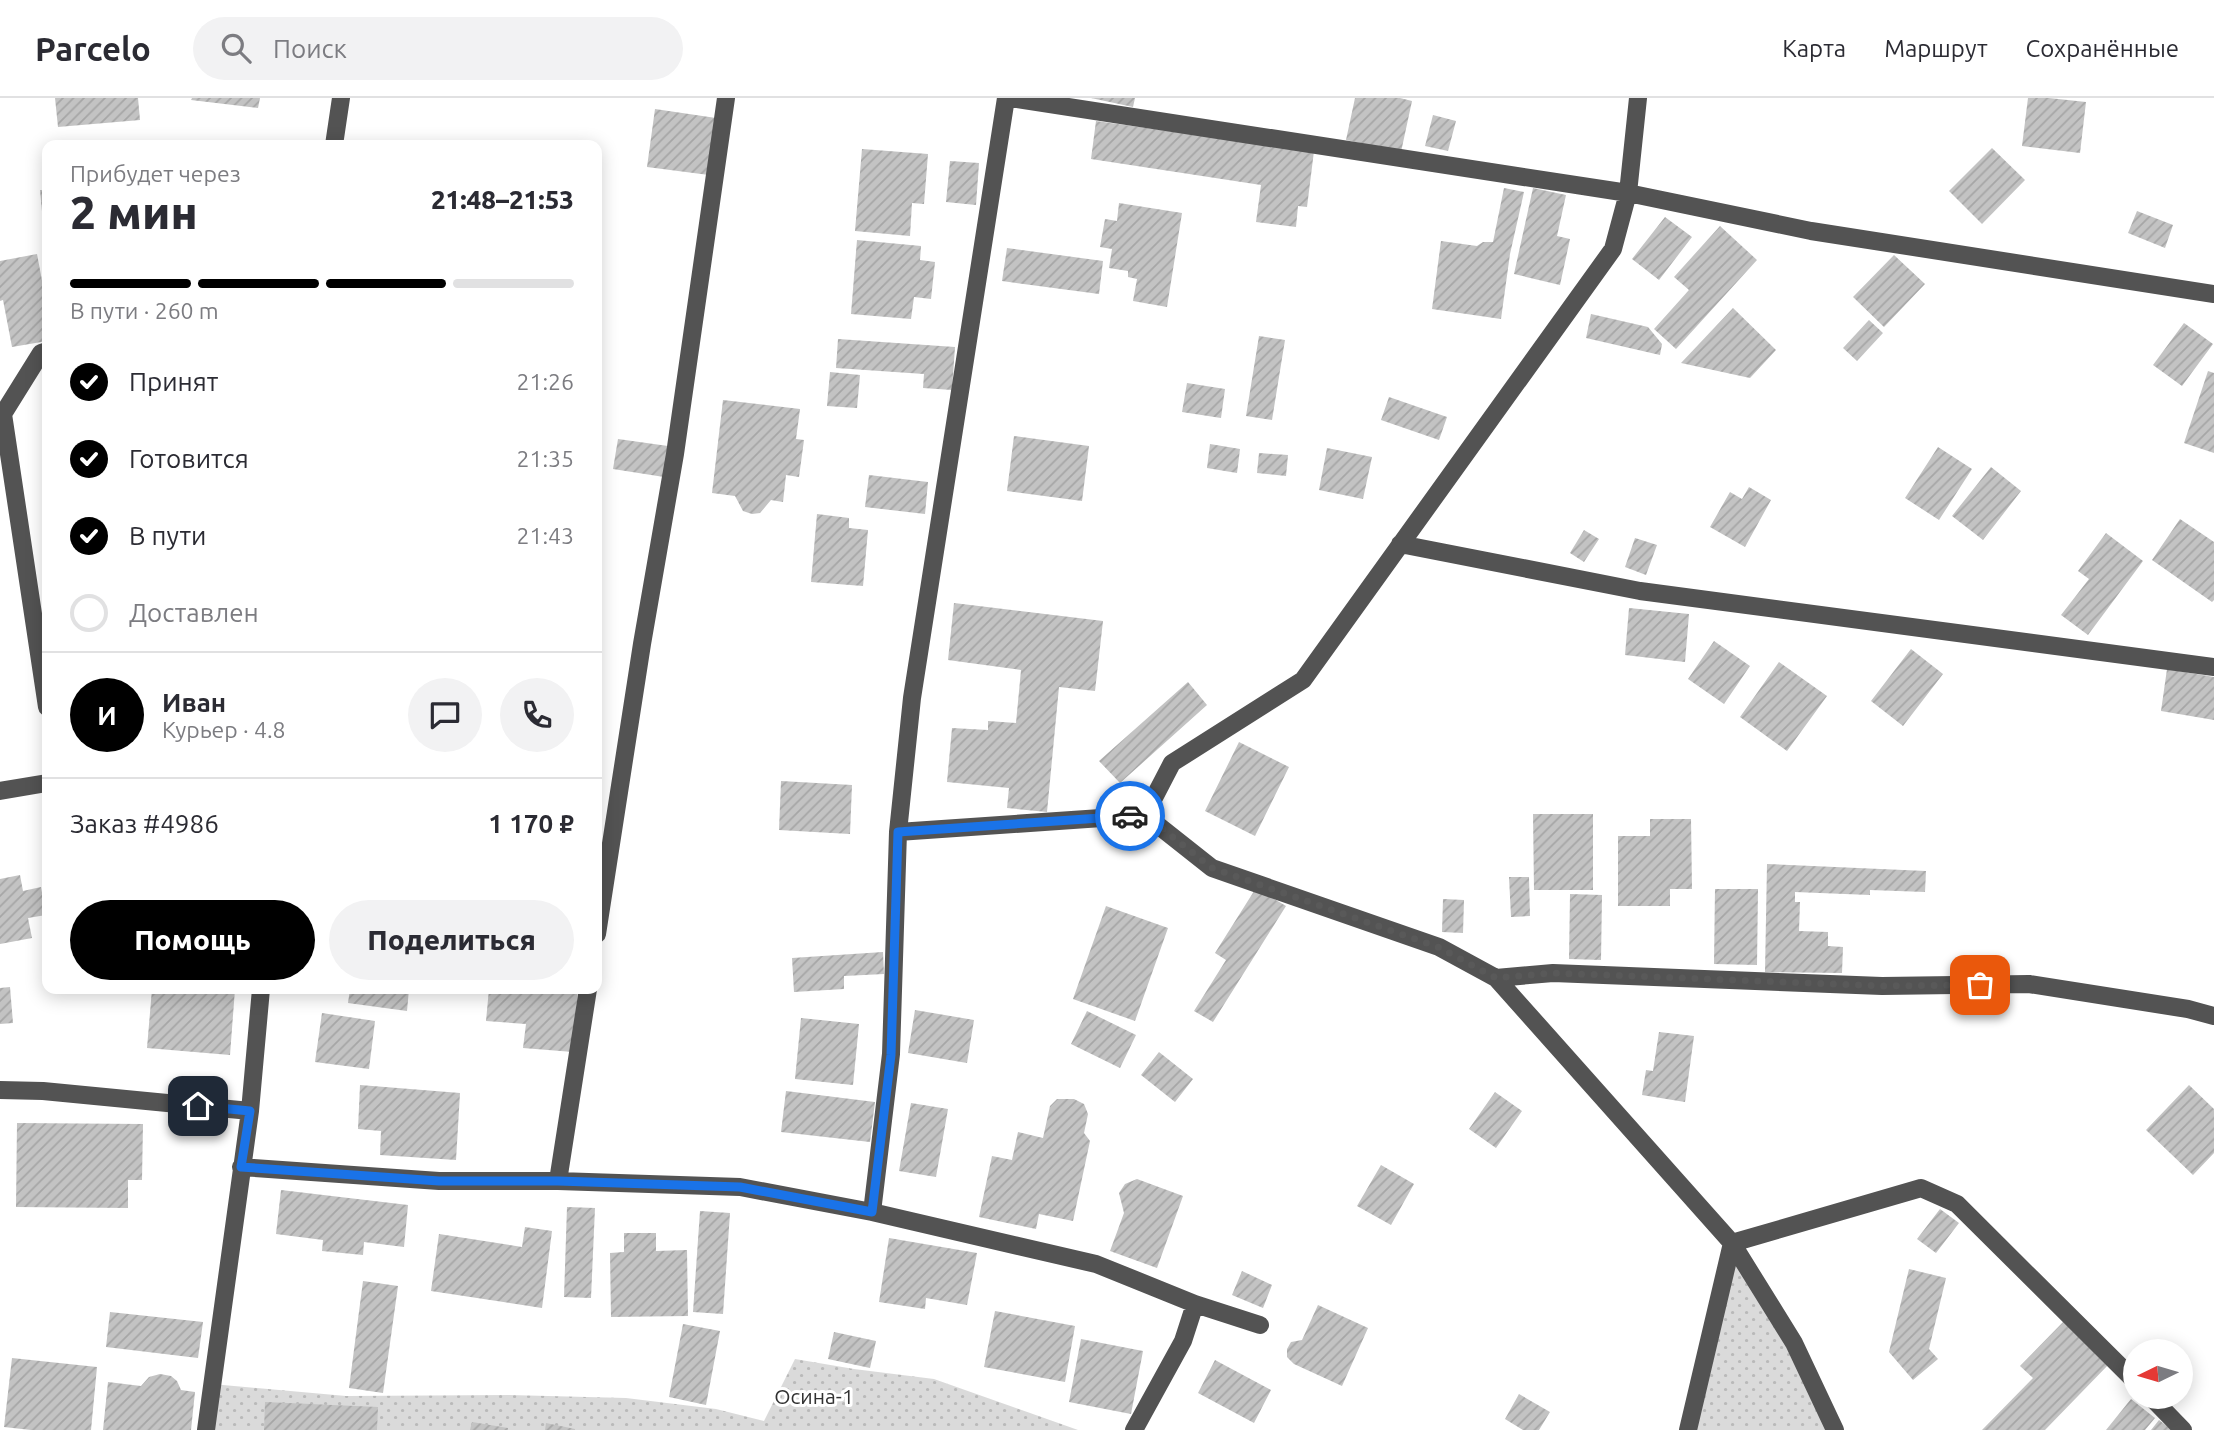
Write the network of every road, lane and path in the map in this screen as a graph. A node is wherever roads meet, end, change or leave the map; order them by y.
1 (341, 98) edge
2 (726, 98) edge
3 (1008, 98) edge
4 (1638, 98) edge
5 (335, 140) edge
6 (1628, 192) junction
7 (2214, 294) edge
8 (42, 353) edge
9 (1400, 544) junction
10 (2214, 667) edge
11 (42, 674) edge
12 (42, 784) edge
13 (0, 791) edge
14 (1145, 815) junction
15 (898, 832) junction
16 (602, 902) edge
17 (1496, 978) junction
18 (261, 994) edge
19 (587, 994) edge
20 (2214, 1016) edge
21 (0, 1090) edge
22 (250, 1111) junction
23 (241, 1167) junction
24 (558, 1181) junction
25 (872, 1212) junction
26 (1732, 1243) junction
27 (1195, 1304) junction
28 (1260, 1325) dead end
29 (2123, 1369) edge
30 (2163, 1409) edge
31 (206, 1430) edge
32 (1134, 1430) edge
33 (1688, 1430) edge
34 (1835, 1430) edge
35 (2183, 1430) edge

1 - 5 street
2 - 16 street
3 - 6 street
3 - 15 street
4 - 6 street
6 - 7 street
6 - 9 street
8 - 11 street
9 - 10 street
9 - 14 street
12 - 13 street
14 - 15 street
14 - 17 street
15 - 25 street
17 - 20 street
17 - 26 street
18 - 22 street
19 - 24 street
21 - 22 street
22 - 23 street
23 - 24 street
23 - 31 street
24 - 25 street
25 - 27 street
26 - 29 street
26 - 33 street
26 - 34 street
27 - 28 street
27 - 32 street
30 - 35 street

